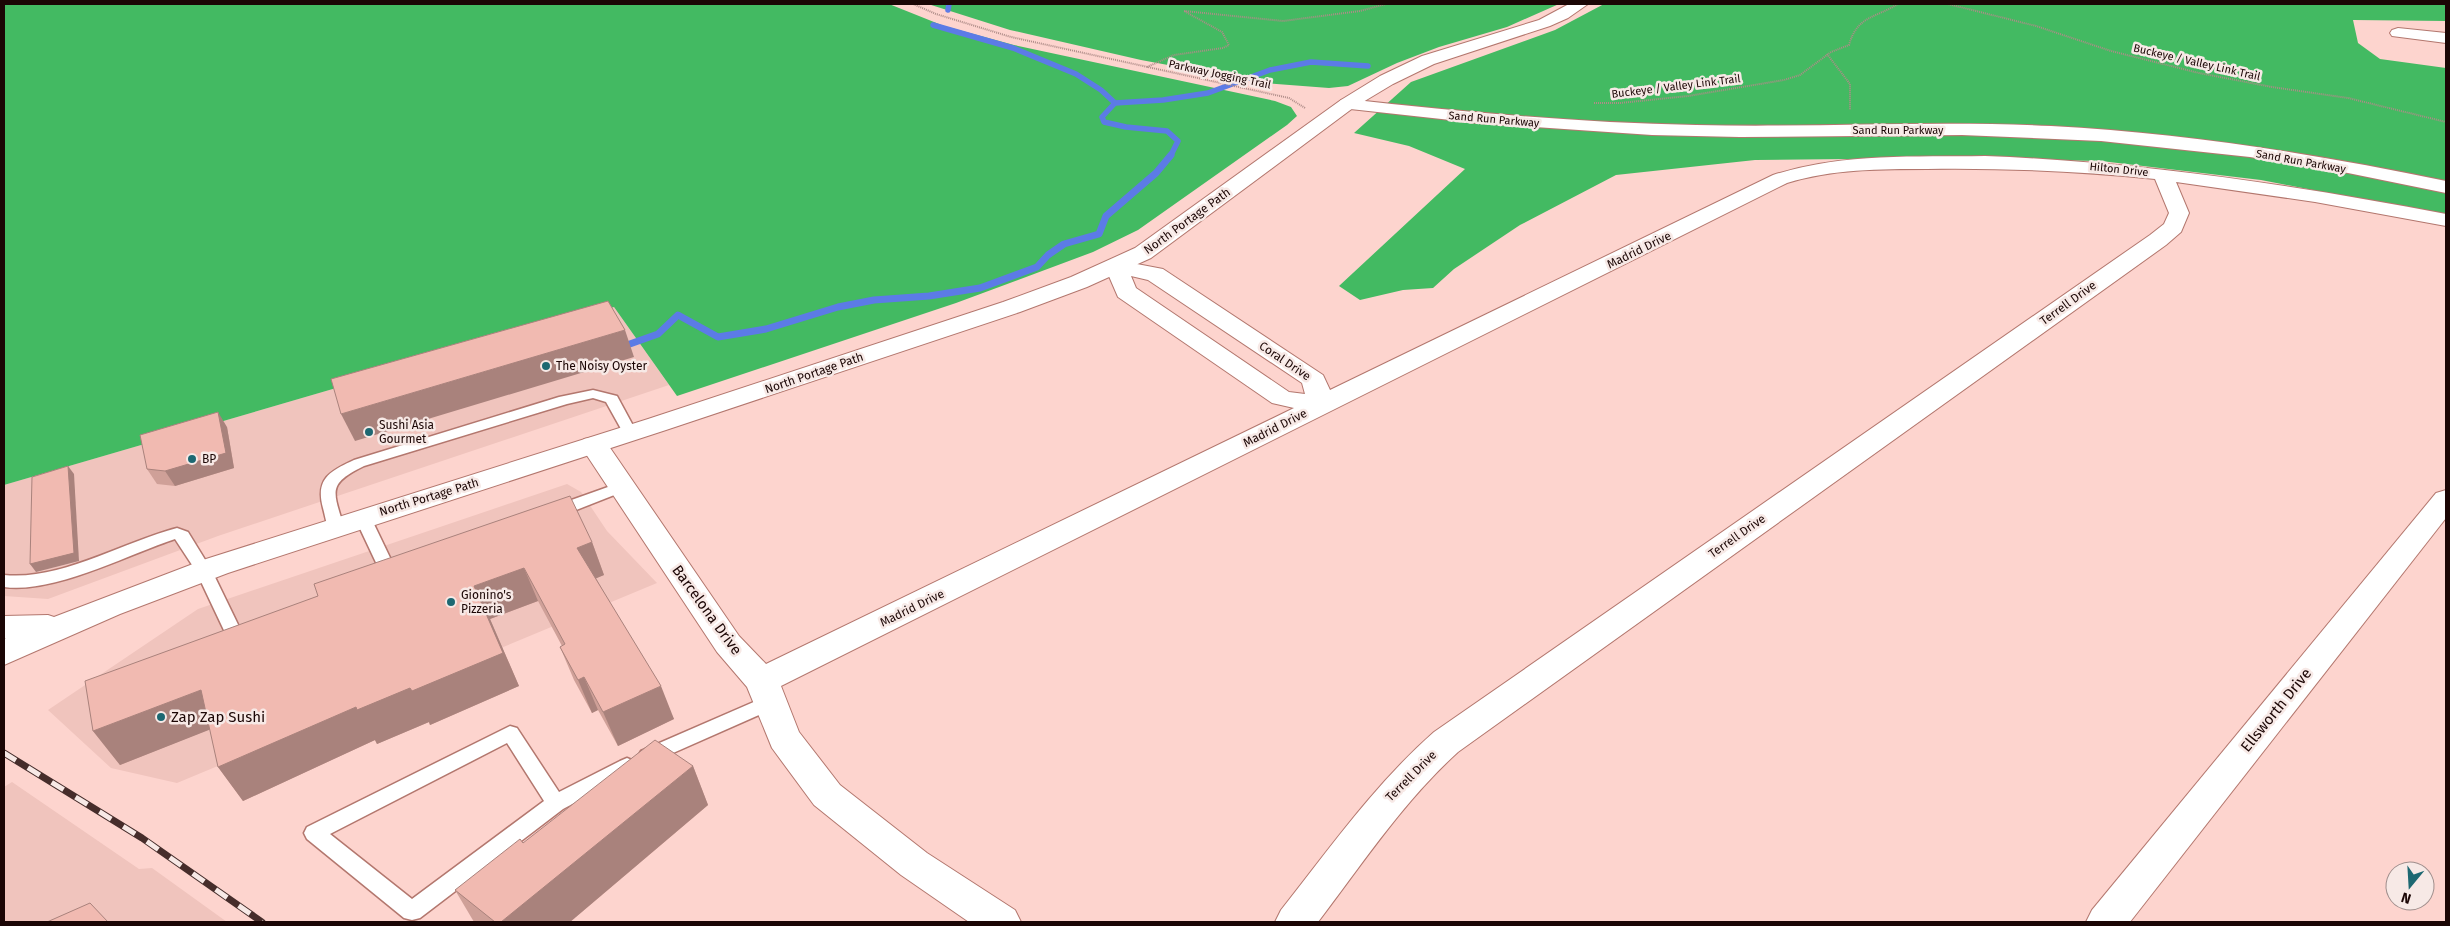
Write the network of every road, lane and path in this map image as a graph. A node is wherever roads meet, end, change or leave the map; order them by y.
1 (913, 4) edge
2 (1386, 4) edge
3 (1580, 4) edge
4 (1898, 4) edge
5 (1948, 4) edge
6 (2398, 33) dead end
7 (2446, 38) edge
8 (1827, 54) junction
9 (1147, 67) junction
10 (1289, 98) dead end
11 (1593, 103) dead end
12 (1347, 104) junction
13 (2446, 122) edge
14 (1856, 130) junction
15 (2164, 174) junction
16 (1789, 176) joint
17 (2446, 188) edge
18 (2446, 220) edge
19 (1116, 267) junction
20 (1321, 404) junction
21 (630, 433) junction
22 (594, 445) junction
23 (622, 487) junction
24 (2446, 499) edge
25 (544, 516) edge
26 (349, 522) junction
27 (414, 565) edge
28 (204, 571) junction
29 (4, 581) edge
30 (59, 626) junction
31 (4, 627) edge
32 (236, 639) edge
33 (4, 653) edge
34 (766, 691) junction
35 (556, 803) junction
36 (1002, 922) edge
37 (1295, 922) edge
38 (2106, 922) edge

1 - 9 path, Parkway Jogging Trail
2 - 9 path
3 - 12 street, North Portage Path
4 - 8 path, Buckeye / Valley Link Trail
5 - 13 path, Buckeye / Valley Link Trail
6 - 7 street
8 - 11 path, Buckeye / Valley Link Trail
8 - 14 path
9 - 10 path, Parkway Jogging Trail
12 - 14 street, Sand Run Parkway
12 - 19 street, North Portage Path
14 - 17 street, Sand Run Parkway
15 - 16 street, Hilton Drive
15 - 18 street, Hilton Drive
15 - 37 street, Terrell Drive
16 - 20 street, Madrid Drive
19 - 20 street, Coral Drive
19 - 20 street, Coral Drive
19 - 21 street, North Portage Path
20 - 34 street, Madrid Drive
21 - 22 street, North Portage Path
21 - 26 lane
22 - 23 street, Barcelona Drive
22 - 26 street, North Portage Path
23 - 25 lane
23 - 34 street, Barcelona Drive
24 - 38 street, Ellsworth Drive
26 - 27 lane
26 - 28 street, North Portage Path
28 - 29 lane
28 - 30 street, North Portage Path
28 - 32 lane
30 - 31 street
30 - 33 street, North Portage Path
34 - 35 lane
34 - 36 street, Barcelona Drive
35 - 35 lane

